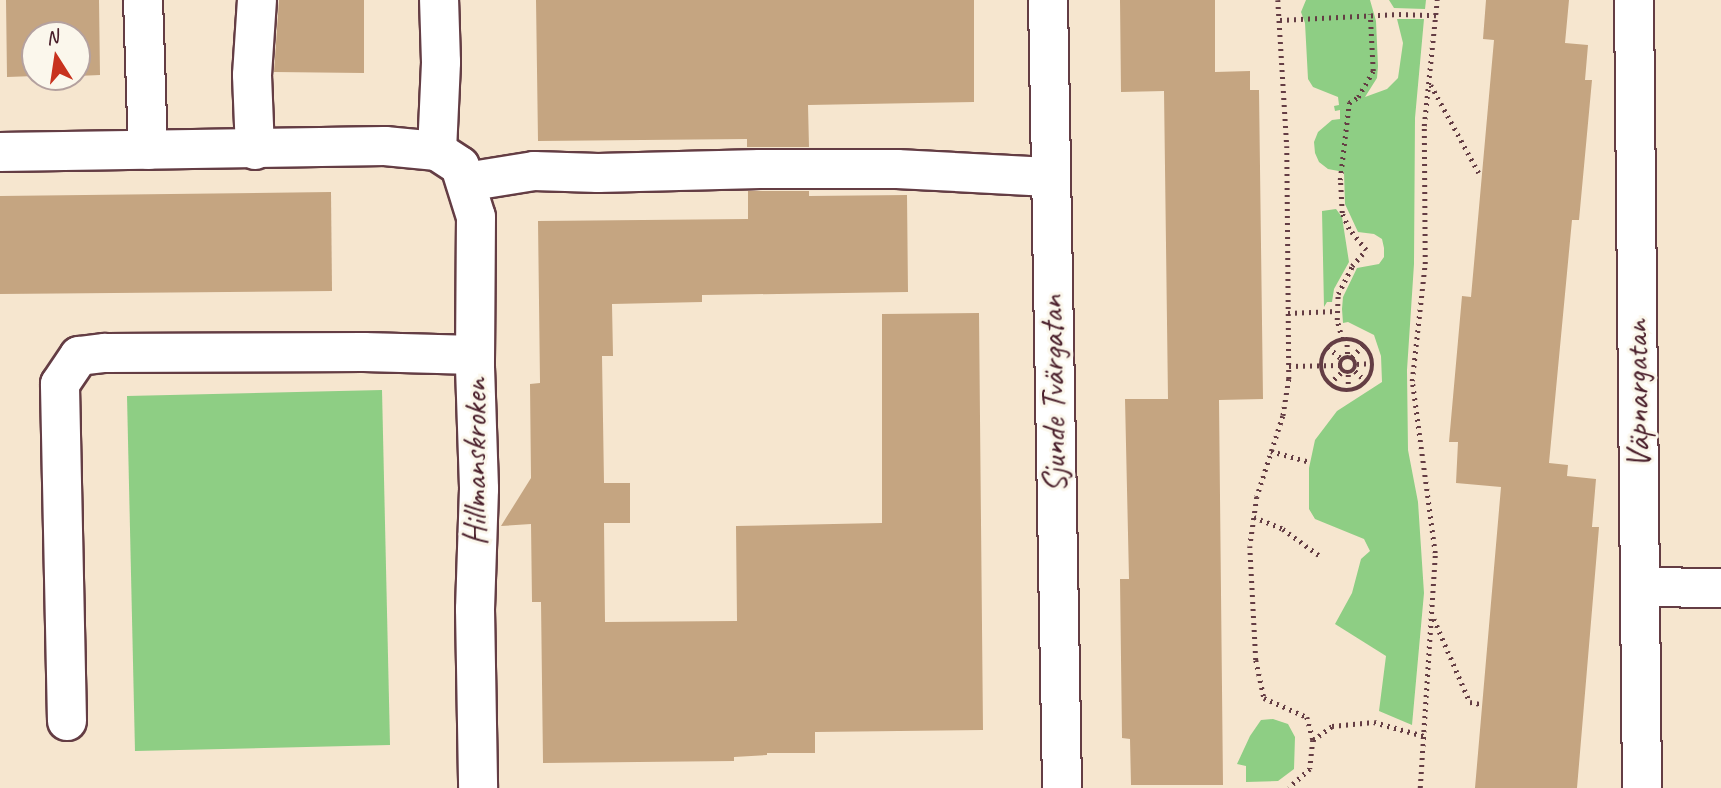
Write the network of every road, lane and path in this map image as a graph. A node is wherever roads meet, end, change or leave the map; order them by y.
1 (143, 0) edge
2 (257, 0) edge
3 (439, 0) edge
4 (1048, 0) edge
5 (1278, 0) edge
6 (1437, 0) edge
7 (1634, 0) edge
8 (1370, 15) junction
9 (1436, 15) junction
10 (1280, 20) junction
11 (1430, 83) junction
12 (148, 150) junction
13 (256, 150) junction
14 (437, 151) junction
15 (0, 152) edge
16 (1479, 173) dead end
17 (1049, 177) junction
18 (466, 182) junction
19 (1336, 311) junction
20 (1288, 313) junction
21 (1344, 339) junction
22 (1364, 344) junction
23 (1328, 347) junction
24 (475, 355) junction
25 (1347, 358) junction
26 (1374, 363) junction
27 (1357, 364) junction
28 (1321, 365) junction
29 (1340, 365) junction
30 (1289, 366) junction
31 (1354, 371) junction
32 (1345, 373) junction
33 (1367, 382) junction
34 (1329, 384) junction
35 (1348, 391) junction
36 (1271, 451) junction
37 (1310, 462) dead end
38 (1254, 517) junction
39 (1320, 556) dead end
40 (1640, 587) junction
41 (1721, 588) edge
42 (1433, 617) junction
43 (1480, 704) dead end
44 (67, 721) dead end
45 (1424, 736) junction
46 (1313, 740) junction
47 (478, 788) edge
48 (1062, 788) edge
49 (1289, 788) edge
50 (1420, 788) edge
51 (1642, 788) edge

1 - 12 street
2 - 13 street
3 - 14 street
4 - 17 street, Sjunde Tvärgatan
5 - 10 path
6 - 9 path
7 - 40 street, Väpnargatan
8 - 9 path
8 - 10 path
8 - 19 path
9 - 11 path
10 - 20 path
11 - 16 path
11 - 42 path
12 - 13 street
12 - 15 street
13 - 14 street
14 - 18 street, Hillmanskroken
17 - 18 street
17 - 48 street, Sjunde Tvärgatan
18 - 24 street, Hillmanskroken
19 - 20 path
19 - 21 path
20 - 30 path
21 - 22 path
21 - 23 path
21 - 25 path
22 - 25 path
22 - 26 path
23 - 25 path
23 - 28 path
24 - 44 street
24 - 47 street, Hillmanskroken
25 - 27 path
25 - 29 path
26 - 27 path
26 - 33 path
27 - 31 path
28 - 29 path
28 - 30 path
28 - 34 path
29 - 32 path
30 - 36 path
31 - 32 path
31 - 33 path
32 - 34 path
32 - 35 path
33 - 35 path
34 - 35 path
36 - 37 path
36 - 38 path
38 - 39 path
38 - 46 path
40 - 41 street
40 - 51 street, Väpnargatan
42 - 43 path
42 - 45 path
45 - 46 path
45 - 50 path
46 - 49 path

